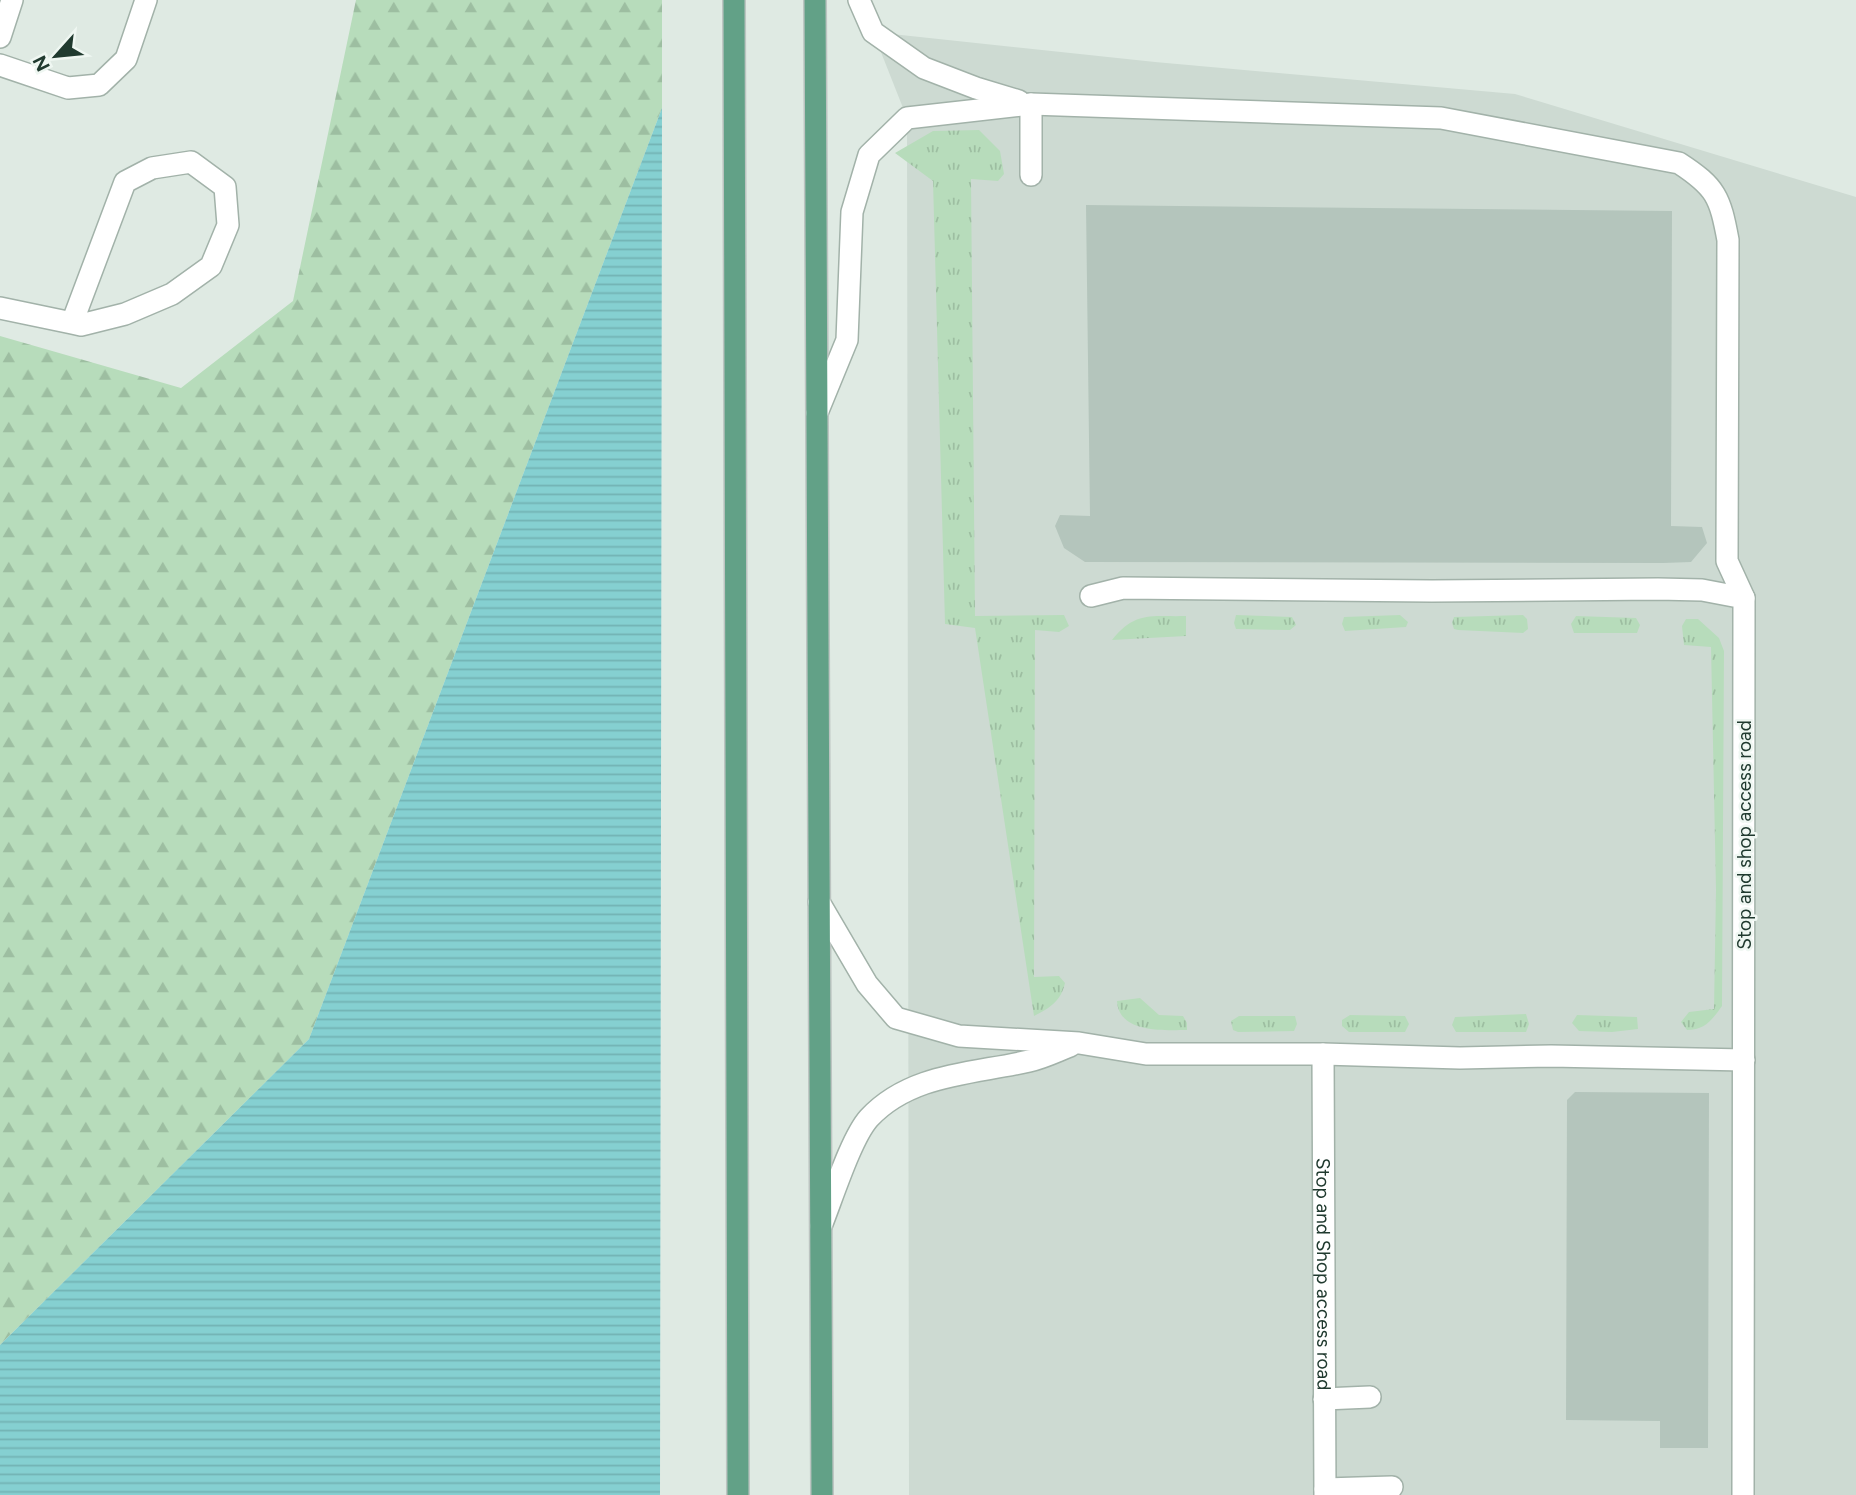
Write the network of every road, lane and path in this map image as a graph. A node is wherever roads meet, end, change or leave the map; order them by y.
1 (12, 0) edge
2 (146, 0) edge
3 (734, 0) edge
4 (815, 0) edge
5 (859, 0) edge
6 (0, 37) edge
7 (0, 65) edge
8 (1031, 104) junction
9 (1031, 175) dead end
10 (0, 308) edge
11 (72, 323) junction
12 (817, 414) junction
13 (1091, 596) dead end
14 (1744, 598) junction
15 (819, 902) junction
16 (1079, 1043) junction
17 (1323, 1054) junction
18 (1744, 1060) junction
19 (821, 1227) junction
20 (1370, 1397) dead end
21 (1324, 1399) junction
22 (1392, 1487) dead end
23 (1325, 1492) edge
24 (738, 1495) edge
25 (822, 1495) edge
26 (1743, 1495) edge

1 - 6 lane
2 - 7 lane
3 - 24 main road
4 - 12 main road
5 - 8 lane
8 - 9 lane
8 - 12 lane
8 - 14 lane
10 - 11 lane
11 - 11 lane
12 - 15 main road
13 - 14 lane
14 - 18 lane, Stop and shop access road
15 - 16 lane
15 - 19 main road
16 - 17 lane
16 - 19 lane
17 - 18 lane
17 - 21 lane, Stop and Shop access road
18 - 26 lane, Stop and shop access road
19 - 25 main road
20 - 21 lane
21 - 23 lane, Stop and Shop access road
22 - 23 lane

